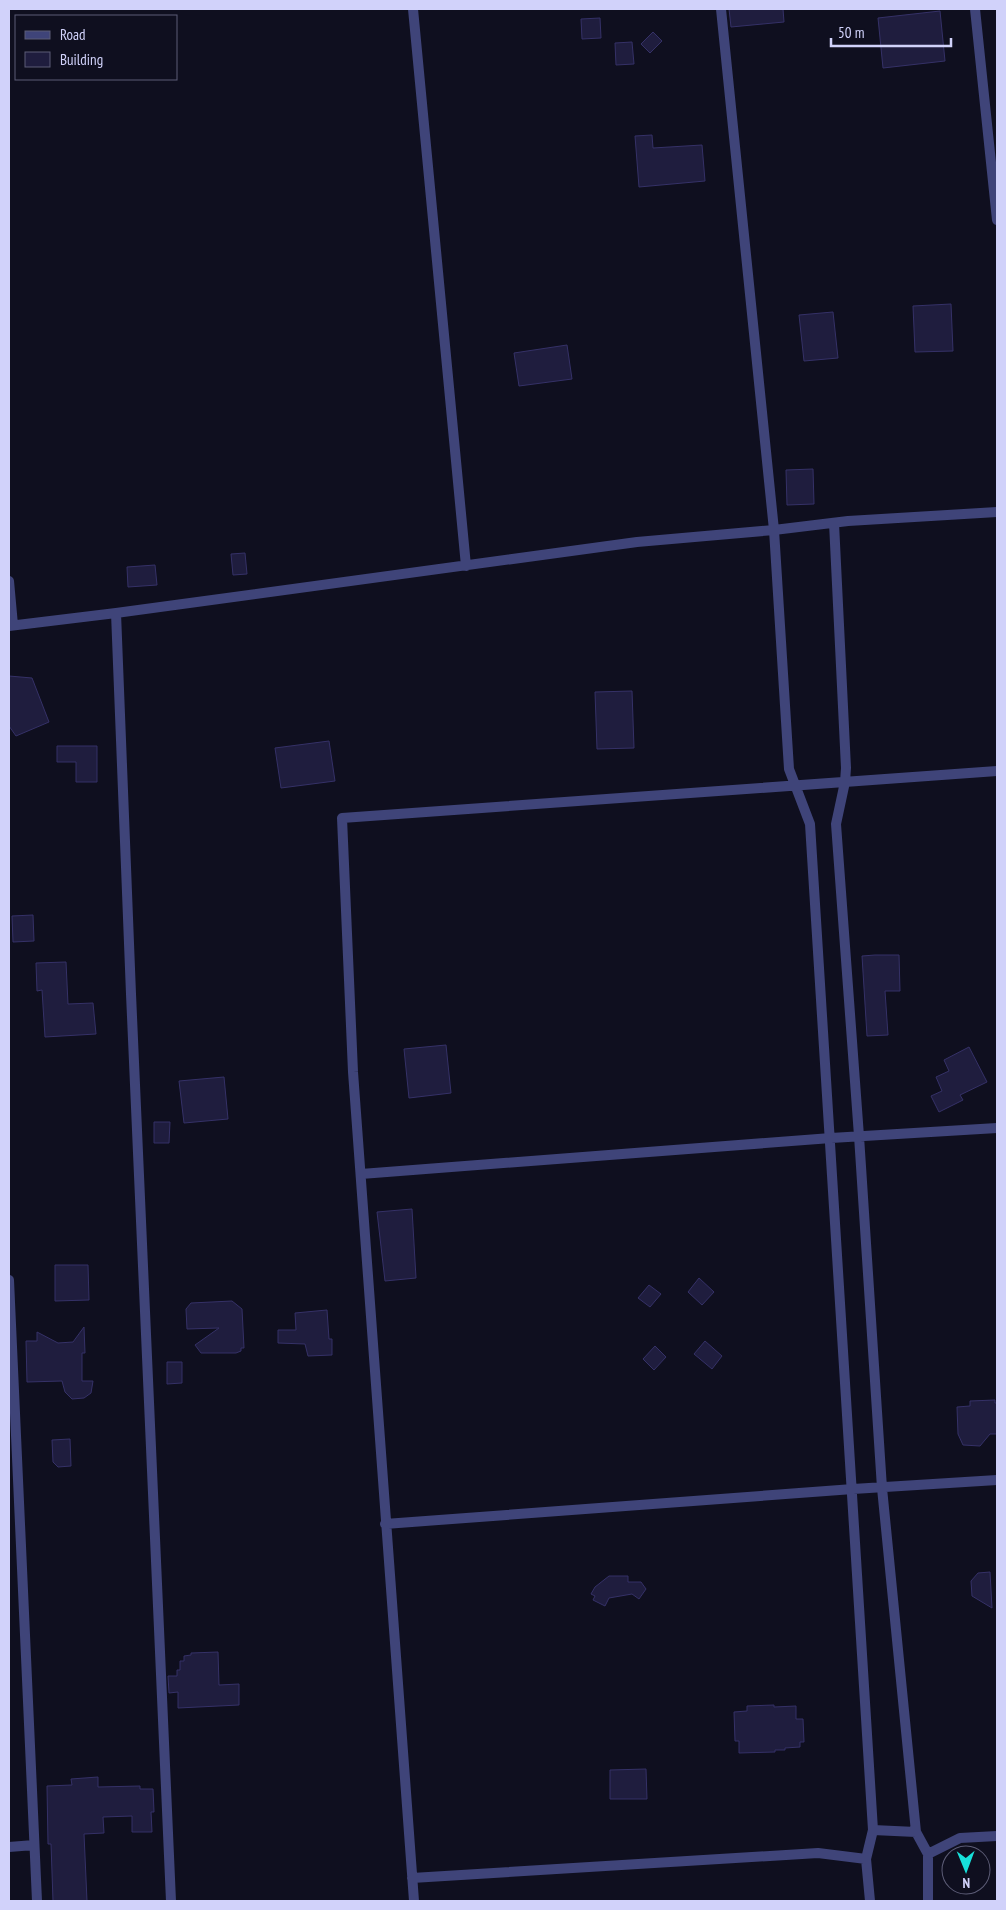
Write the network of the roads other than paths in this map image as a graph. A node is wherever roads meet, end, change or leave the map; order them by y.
1 (413, 9) edge
2 (722, 9) edge
3 (975, 9) edge
4 (997, 220) edge
5 (997, 512) edge
6 (834, 523) junction
7 (774, 530) junction
8 (466, 566) junction
9 (9, 581) edge
10 (116, 613) junction
11 (11, 625) edge
12 (997, 771) edge
13 (844, 782) junction
14 (794, 785) junction
15 (997, 1128) edge
16 (859, 1136) junction
17 (831, 1138) junction
18 (361, 1174) junction
19 (9, 1280) edge
20 (997, 1480) edge
21 (882, 1488) junction
22 (852, 1490) junction
23 (385, 1524) junction
24 (872, 1830) junction
25 (916, 1832) junction
26 (997, 1836) edge
27 (34, 1845) junction
28 (9, 1847) edge
29 (928, 1854) junction
30 (866, 1858) junction
31 (412, 1878) junction
32 (36, 1901) edge
33 (171, 1901) edge
34 (414, 1901) edge
35 (870, 1901) edge
36 (928, 1901) edge

1 - 8 street
2 - 7 street
3 - 4 street
5 - 6 street
6 - 7 street
6 - 13 street
7 - 8 street
7 - 14 street
8 - 10 street
9 - 11 street
10 - 11 street
10 - 33 street
12 - 13 street
13 - 14 street
13 - 16 street
14 - 17 street
14 - 18 street
15 - 16 street
16 - 17 street
16 - 21 street
17 - 18 street
17 - 22 street
18 - 23 street
19 - 27 street
20 - 21 street
21 - 22 street
21 - 25 street
22 - 23 street
22 - 24 street
23 - 31 street
24 - 25 street
24 - 30 street
25 - 29 street
26 - 29 street
27 - 28 street
27 - 32 street
29 - 36 street
30 - 31 street
30 - 35 street
31 - 34 street

